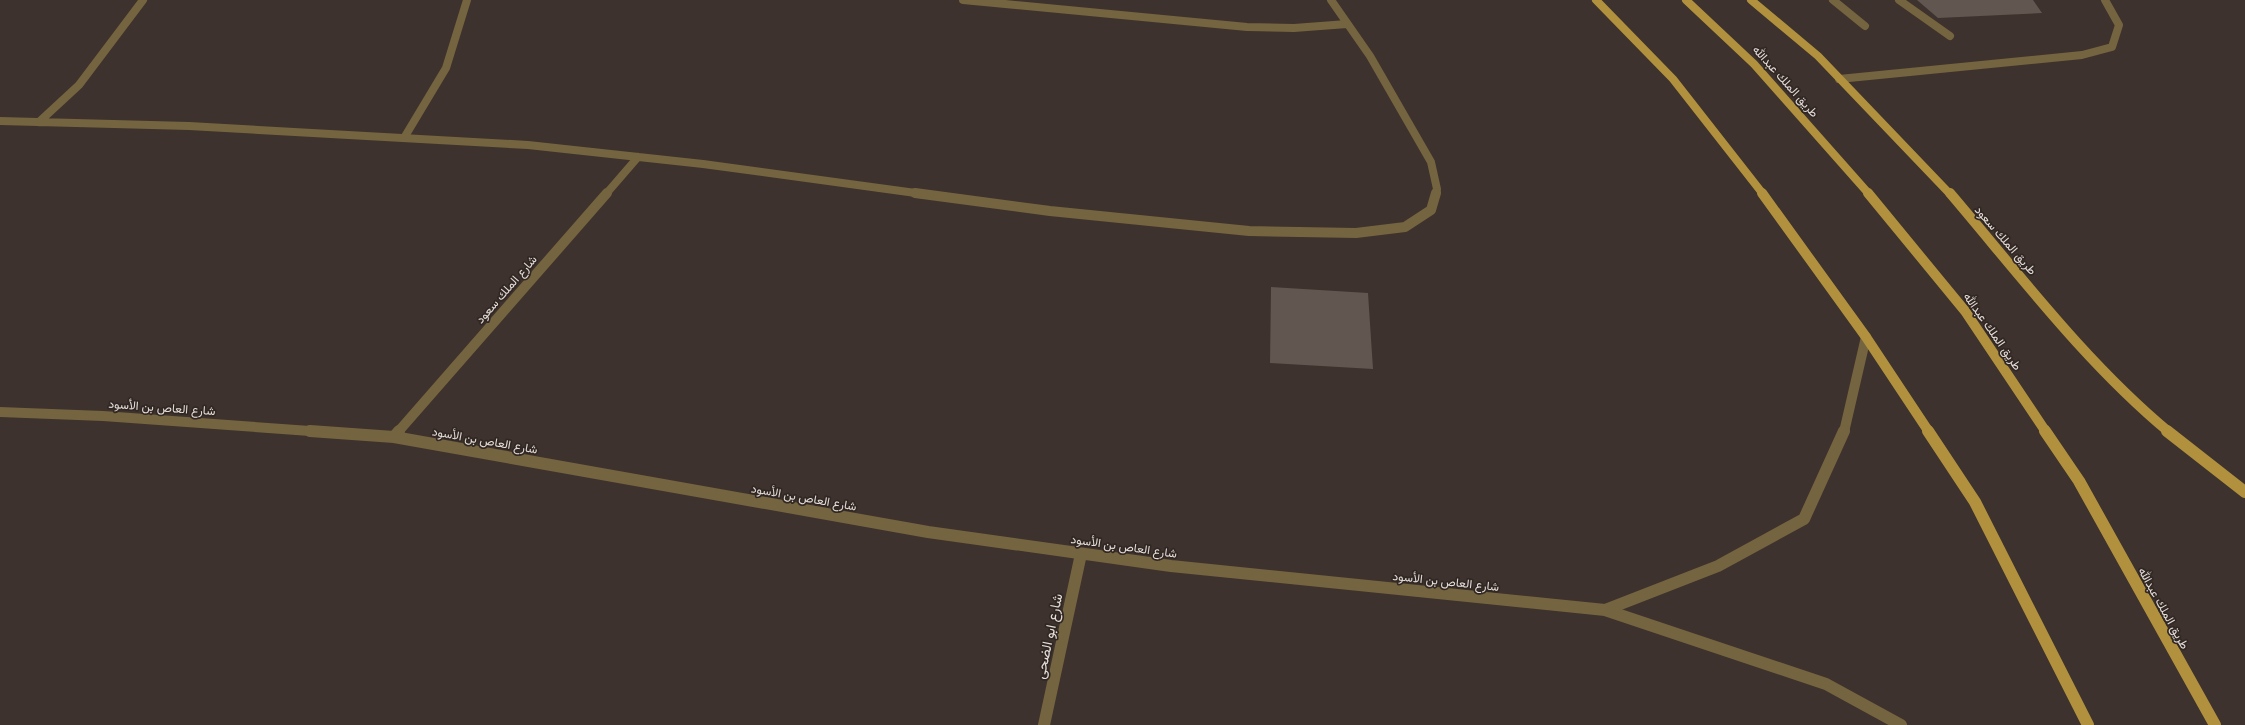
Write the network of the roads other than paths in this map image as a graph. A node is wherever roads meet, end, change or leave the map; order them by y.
1 (143, 0) edge
2 (467, 0) edge
3 (963, 0) edge
4 (1331, 0) edge
5 (1596, 0) edge
6 (1686, 0) edge
7 (1752, 0) edge
8 (1833, 0) edge
9 (1899, 0) edge
10 (2105, 0) edge
11 (1347, 24) junction
12 (1865, 26) dead end
13 (1950, 36) dead end
14 (1839, 79) junction
15 (0, 121) edge
16 (38, 122) junction
17 (404, 138) junction
18 (638, 157) junction
19 (1866, 337) junction
20 (0, 412) edge
21 (394, 438) junction
22 (2245, 492) edge
23 (1081, 554) junction
24 (1605, 610) junction
25 (1044, 725) edge
26 (1901, 725) edge
27 (2088, 725) edge
28 (2215, 725) edge

1 - 16 street
2 - 17 street
3 - 11 street
4 - 11 street
5 - 19 main road
6 - 28 main road, طريق الملك عبدالله
7 - 14 main road, طريق الملك سعود
8 - 12 street
9 - 13 street
10 - 14 street
11 - 18 street
14 - 22 main road, طريق الملك سعود
15 - 16 street
16 - 17 street
17 - 18 street
18 - 21 street, شارع الملك سعود
19 - 24 street
19 - 27 main road
20 - 21 street, شارع العاص بن الأسود
21 - 23 street, شارع العاص بن الأسود
23 - 24 street, شارع العاص بن الأسود
23 - 25 street, شارع ابو الضحى
24 - 26 street

